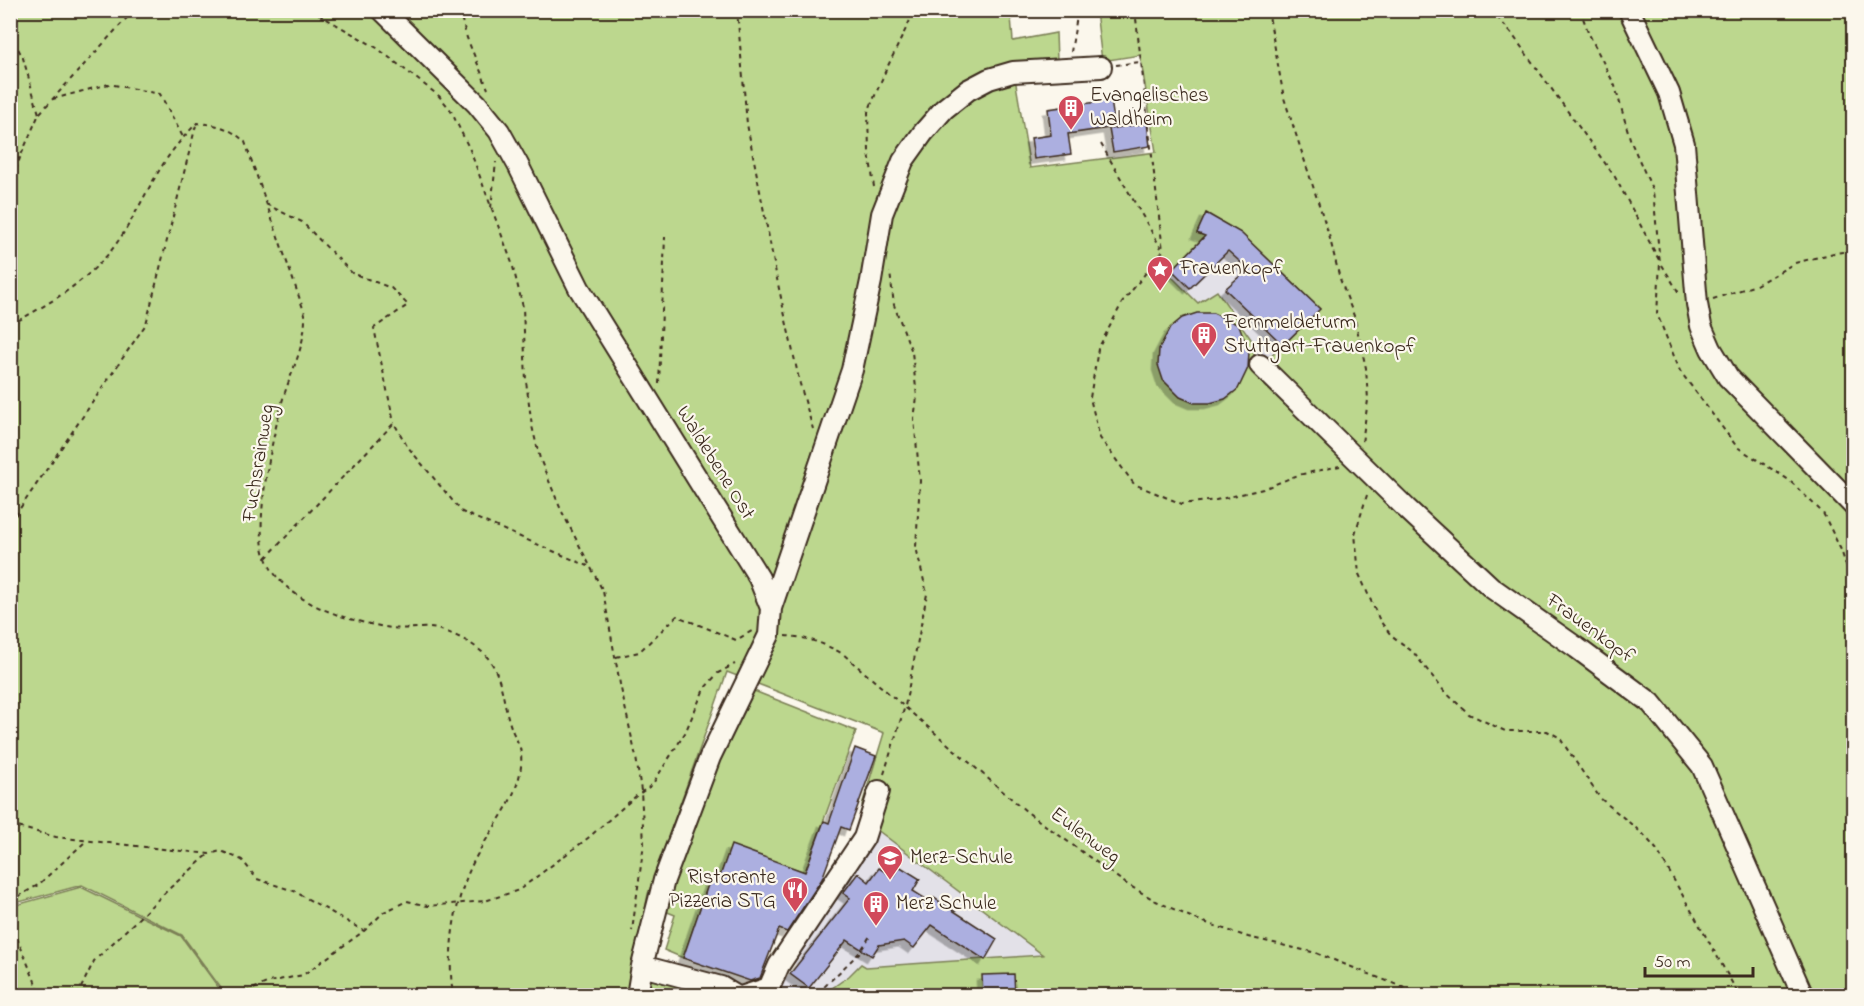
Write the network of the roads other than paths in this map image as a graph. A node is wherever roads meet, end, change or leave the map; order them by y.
1 (382, 10) edge
2 (1629, 10) edge
3 (1101, 67) road end
4 (1260, 365) dead end
5 (1854, 506) edge
6 (771, 608) junction
7 (879, 792) road end
8 (642, 966) junction
9 (638, 996) edge
10 (736, 996) edge
11 (744, 996) edge
12 (1803, 996) edge

1 - 6 street, Waldebene Ost
2 - 5 street
3 - 6 street
4 - 12 street, Frauenkopf
6 - 8 street, Waldebene Ost
7 - 11 street
8 - 9 street, Waldebene Ost
8 - 10 street

